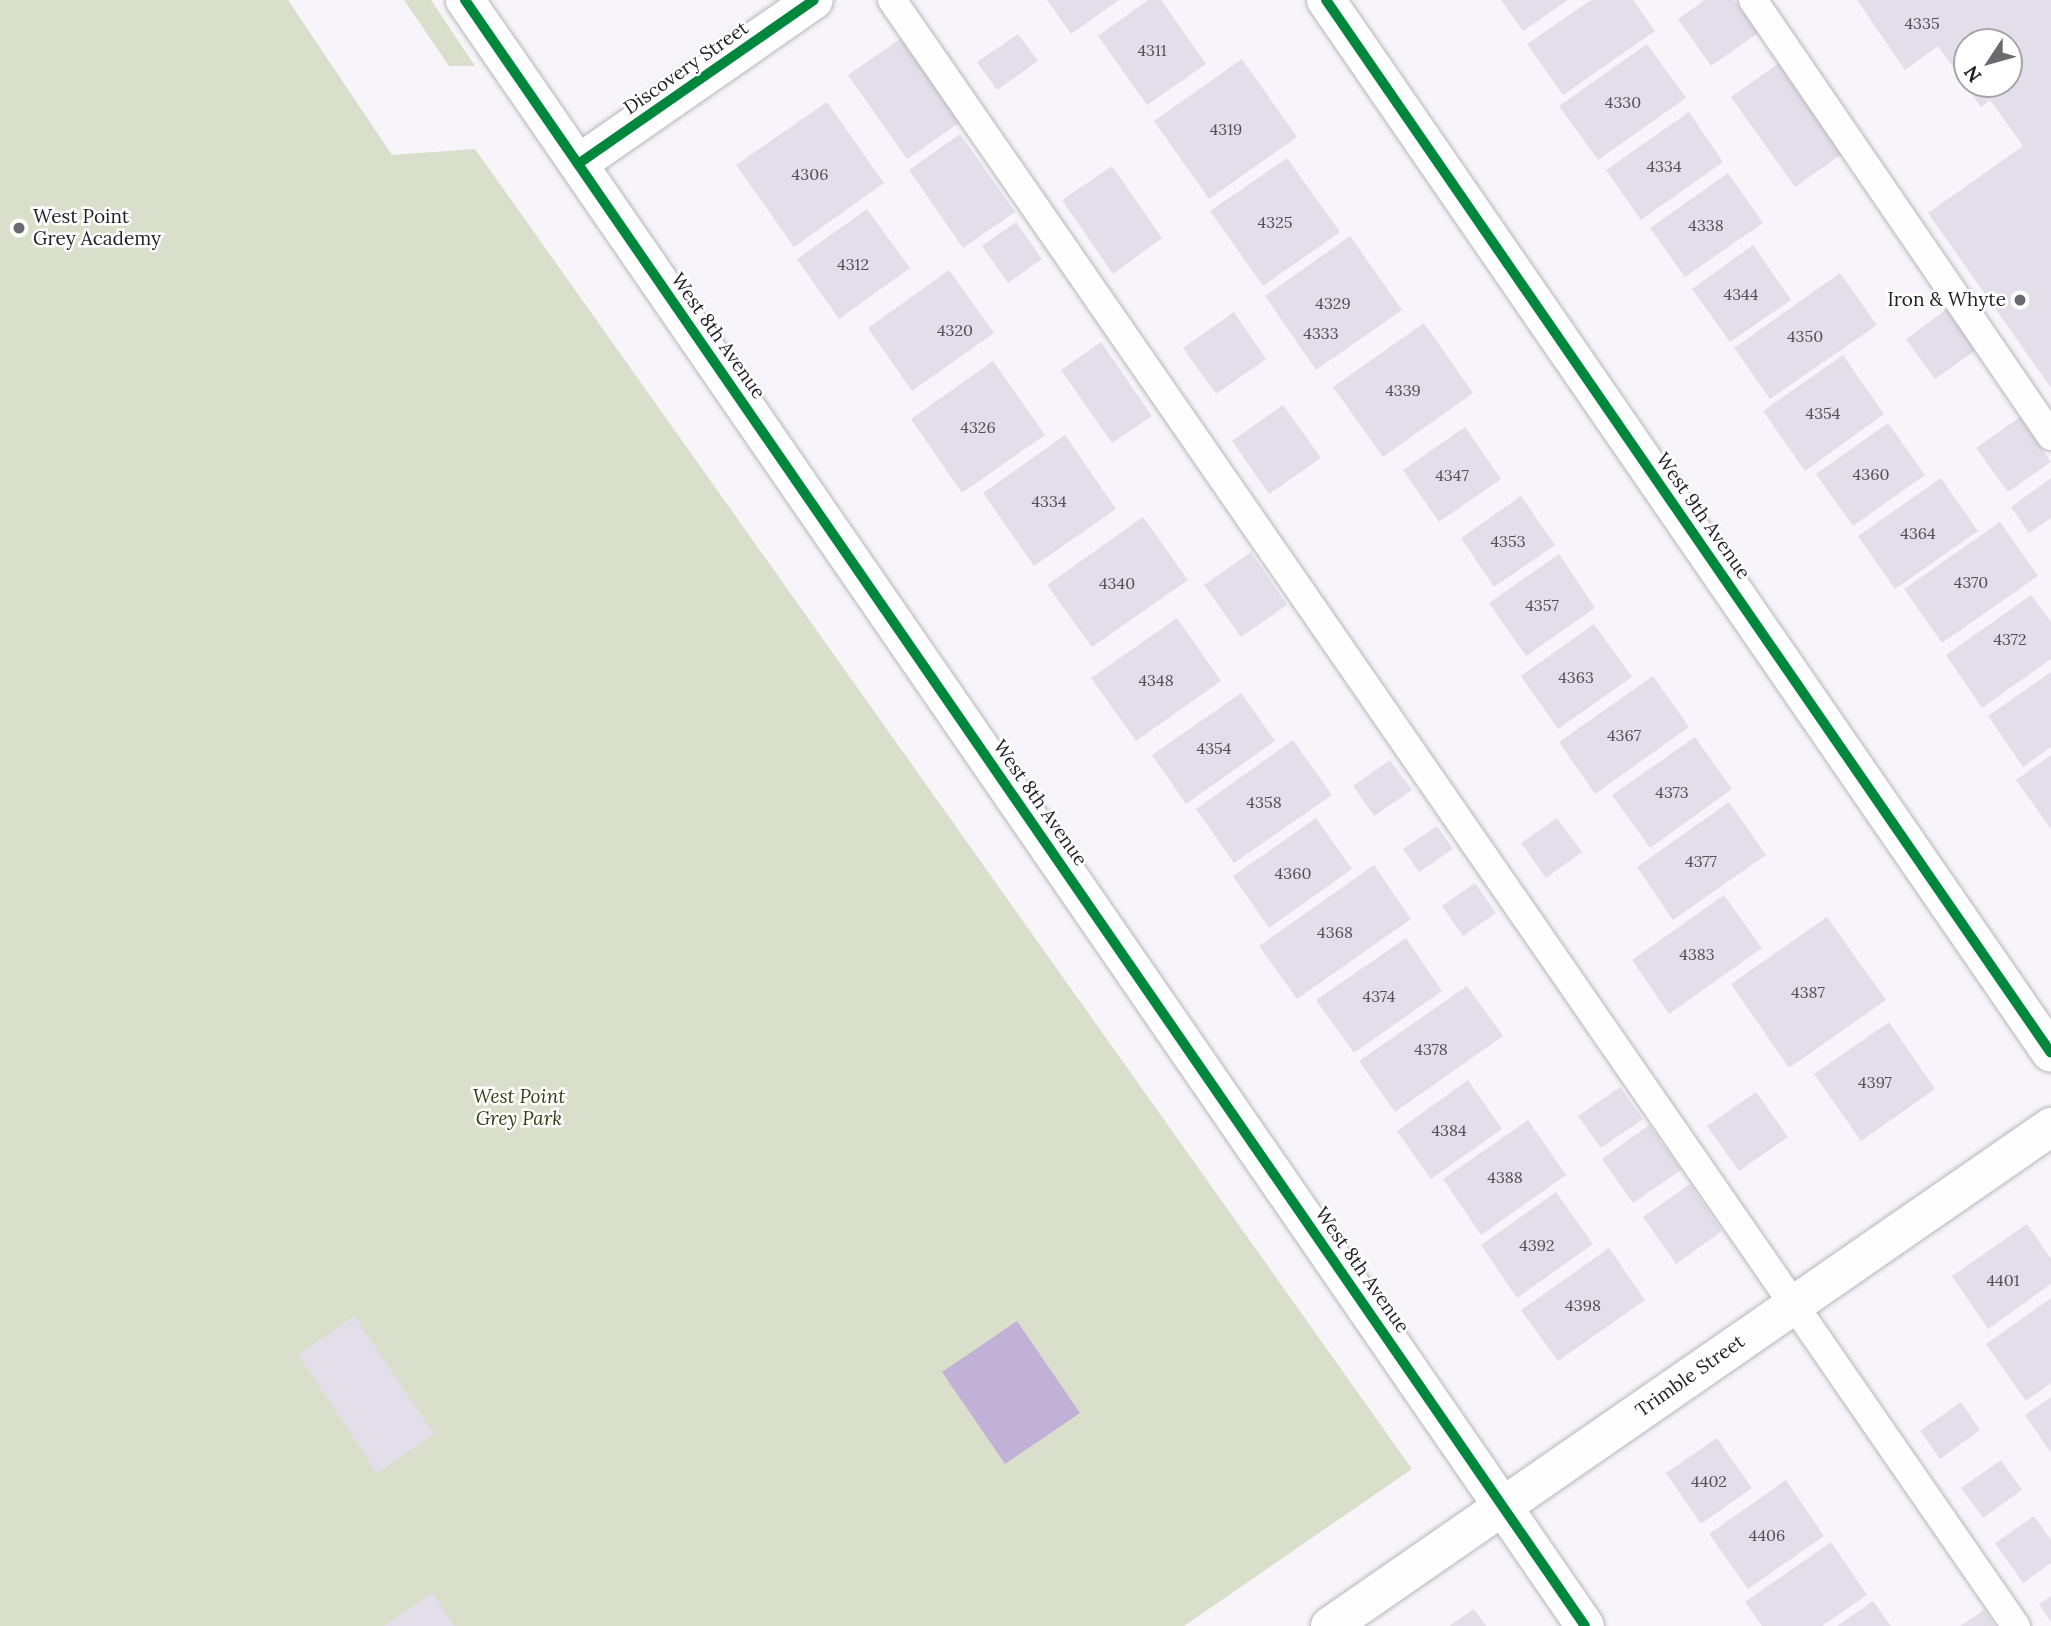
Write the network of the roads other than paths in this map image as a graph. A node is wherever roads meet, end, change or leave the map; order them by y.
1 (465, 0) edge
2 (814, 0) edge
3 (892, 0) edge
4 (1326, 0) edge
5 (1753, 0) edge
6 (578, 164) junction
7 (2051, 436) edge
8 (2051, 1053) edge
9 (2051, 1127) edge
10 (1793, 1306) junction
11 (1503, 1506) junction
12 (1330, 1626) edge
13 (1585, 1626) edge
14 (2015, 1626) edge

1 - 6 street, West 8th Avenue
2 - 6 street, Discovery Street
3 - 10 lane
4 - 8 street, West 9th Avenue
5 - 7 lane
6 - 11 street, West 8th Avenue
9 - 10 street, Trimble Street
10 - 11 street, Trimble Street
10 - 14 lane
11 - 12 street, Trimble Street
11 - 13 street, West 8th Avenue

